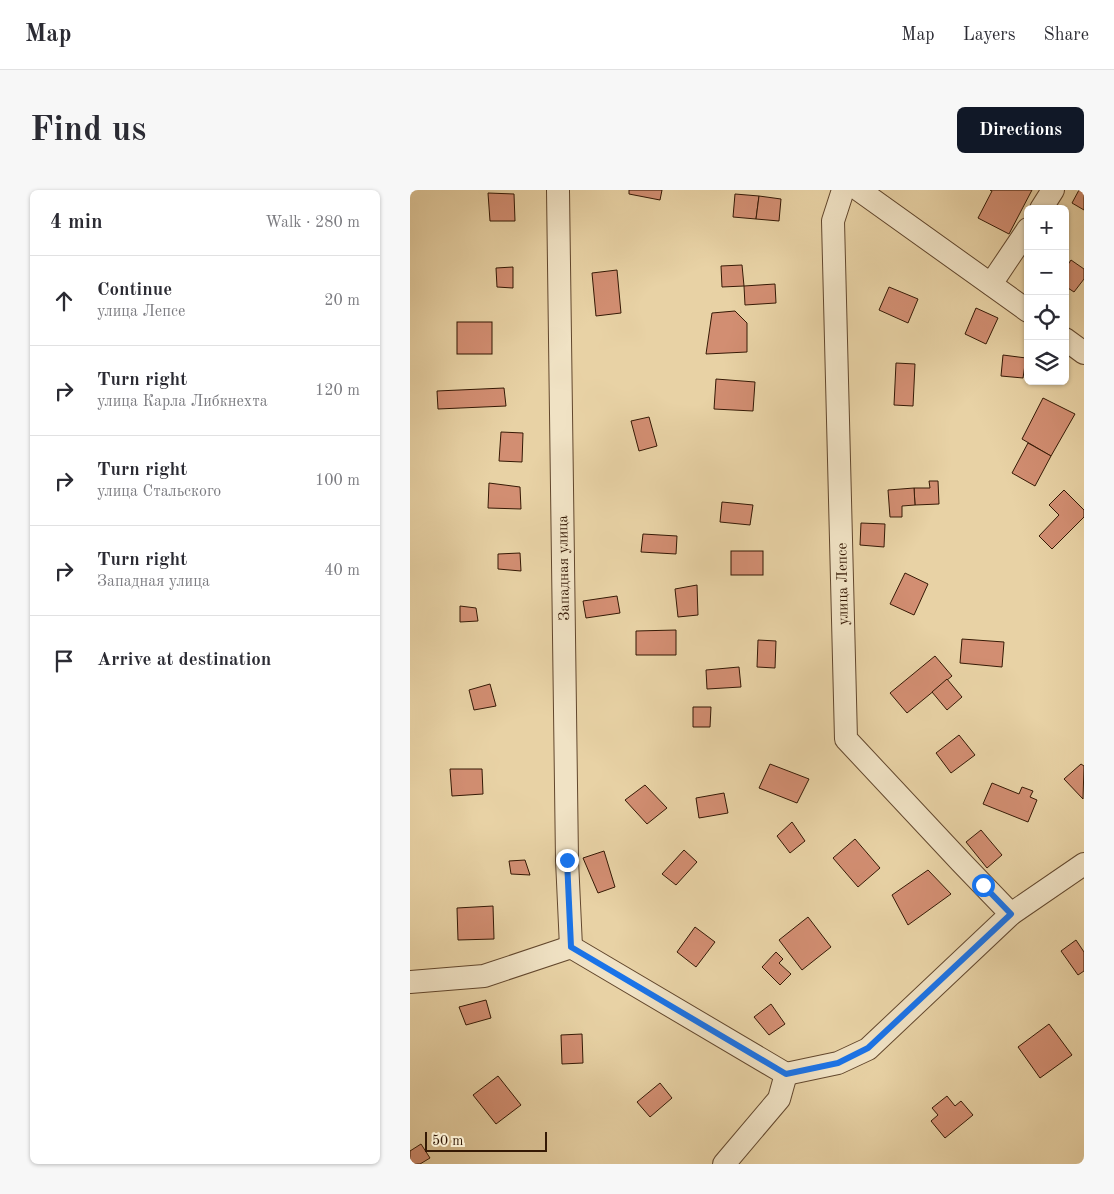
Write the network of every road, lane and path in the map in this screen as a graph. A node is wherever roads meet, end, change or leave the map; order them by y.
1 (558, 190) edge
2 (843, 190) edge
3 (859, 190) edge
4 (1053, 190) edge
5 (1044, 205) edge
6 (1024, 235) edge
7 (992, 284) junction
8 (1024, 308) edge
9 (1066, 340) edge
10 (1084, 353) edge
11 (1084, 864) edge
12 (1011, 914) junction
13 (571, 947) junction
14 (410, 982) edge
15 (786, 1074) junction
16 (724, 1164) edge

1 - 13 street, Западная улица
2 - 12 street, улица Лепсе
3 - 7 street
4 - 5 street
6 - 7 street
7 - 8 street
9 - 10 street
11 - 12 street
12 - 15 street
13 - 14 street
13 - 15 street
15 - 16 street

